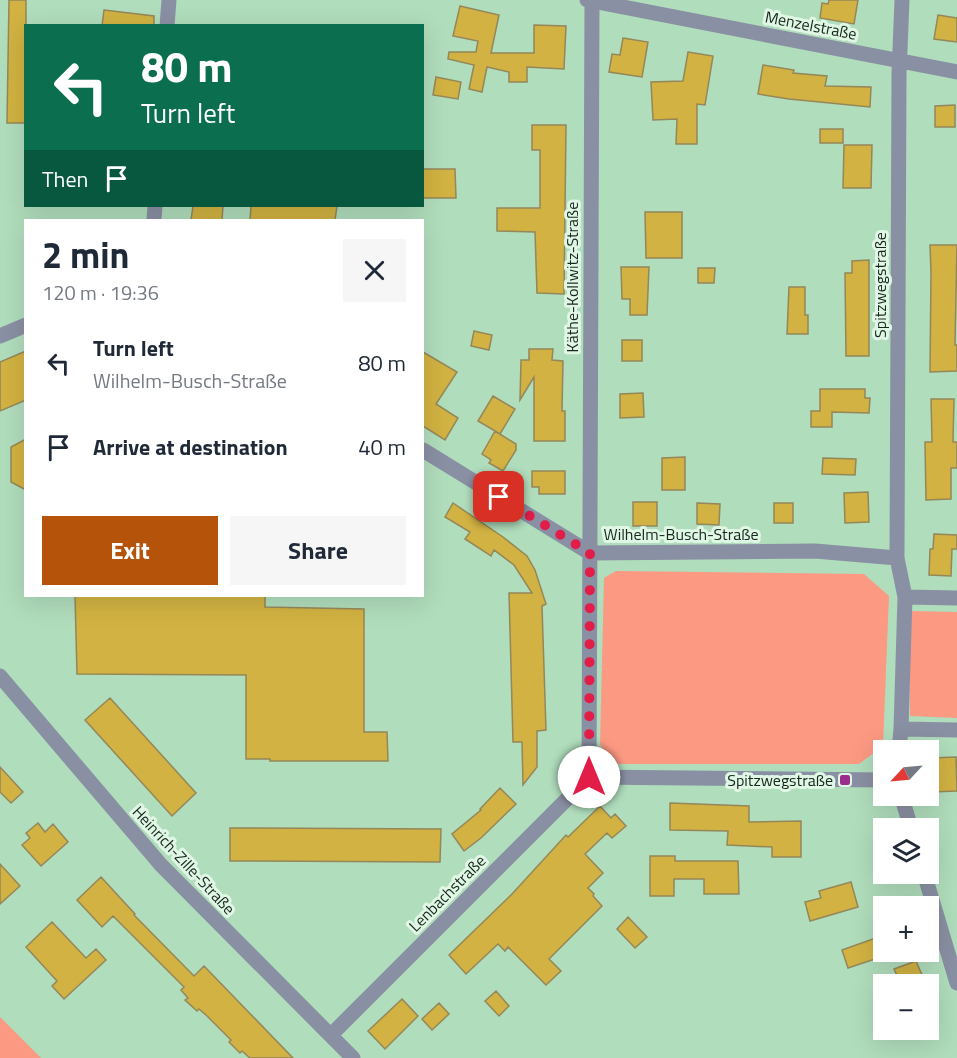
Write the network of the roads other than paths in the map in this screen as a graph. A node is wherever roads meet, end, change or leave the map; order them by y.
1 (168, 0) edge
2 (902, 0) edge
3 (589, 1) edge
4 (167, 24) edge
5 (899, 60) junction
6 (957, 72) edge
7 (24, 326) edge
8 (0, 336) edge
9 (424, 451) edge
10 (590, 553) junction
11 (897, 558) junction
12 (905, 597) junction
13 (957, 598) edge
14 (0, 676) edge
15 (901, 729) junction
16 (957, 730) edge
17 (900, 740) edge
18 (589, 777) junction
19 (873, 780) edge
20 (927, 884) edge
21 (957, 983) edge
22 (331, 1035) junction
23 (353, 1058) edge

1 - 4 street
2 - 5 street, Spitzwegstraße
3 - 5 street, Menzelstraße
3 - 10 street, Käthe-Kollwitz-Straße
5 - 6 street, Menzelstraße
5 - 11 street, Spitzwegstraße
7 - 8 street
9 - 10 street, Wilhelm-Busch-Straße
10 - 11 street, Wilhelm-Busch-Straße
10 - 18 street
11 - 12 street, Spitzwegstraße
12 - 13 street
12 - 15 street, Spitzwegstraße
14 - 22 street, Heinrich-Zille-Straße
15 - 16 street
15 - 17 street, Spitzwegstraße
18 - 19 street
18 - 22 street, Lenbachstraße
20 - 21 street
22 - 23 street, Heinrich-Zille-Straße

